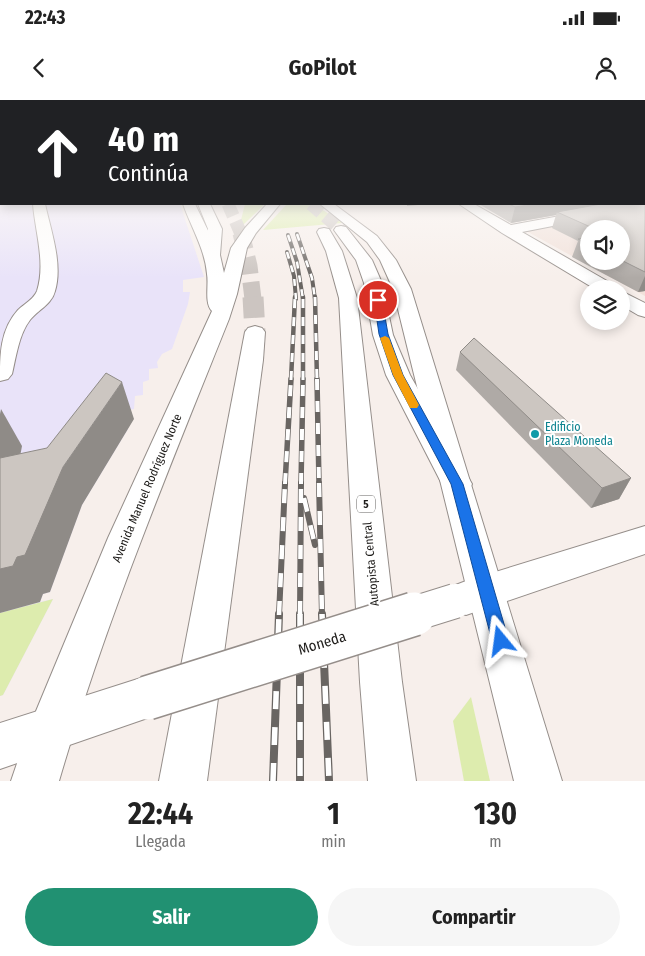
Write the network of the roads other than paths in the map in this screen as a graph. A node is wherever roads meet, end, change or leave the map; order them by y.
1 (41, 215) edge
2 (194, 215) edge
3 (209, 215) edge
4 (264, 215) edge
5 (483, 215) edge
6 (588, 215) edge
7 (330, 222) edge
8 (508, 230) junction
9 (212, 255) junction
10 (593, 280) edge
11 (630, 302) edge
12 (645, 311) edge
13 (219, 319) junction
14 (255, 332) tunnel mouth
15 (1, 366) edge
16 (645, 540) edge
17 (471, 596) junction
18 (52, 728) junction
19 (0, 746) edge
20 (35, 781) edge
21 (182, 781) edge
22 (392, 781) edge
23 (538, 781) edge

1 - 15 main road
2 - 9 main road
3 - 9 main road
4 - 13 main road, Avenida Manuel Rodríguez Norte
5 - 8 main road
6 - 8 main road
7 - 17 main road
7 - 22 main road, Autopista Central / 5
8 - 10 main road
9 - 13 main road
11 - 12 main road
13 - 18 main road, Avenida Manuel Rodríguez Norte
14 - 21 main road
16 - 17 main road, Moneda
17 - 18 main road, Moneda, bridge
17 - 23 main road
18 - 19 main road, Moneda
18 - 20 main road, Avenida Manuel Rodríguez Norte

